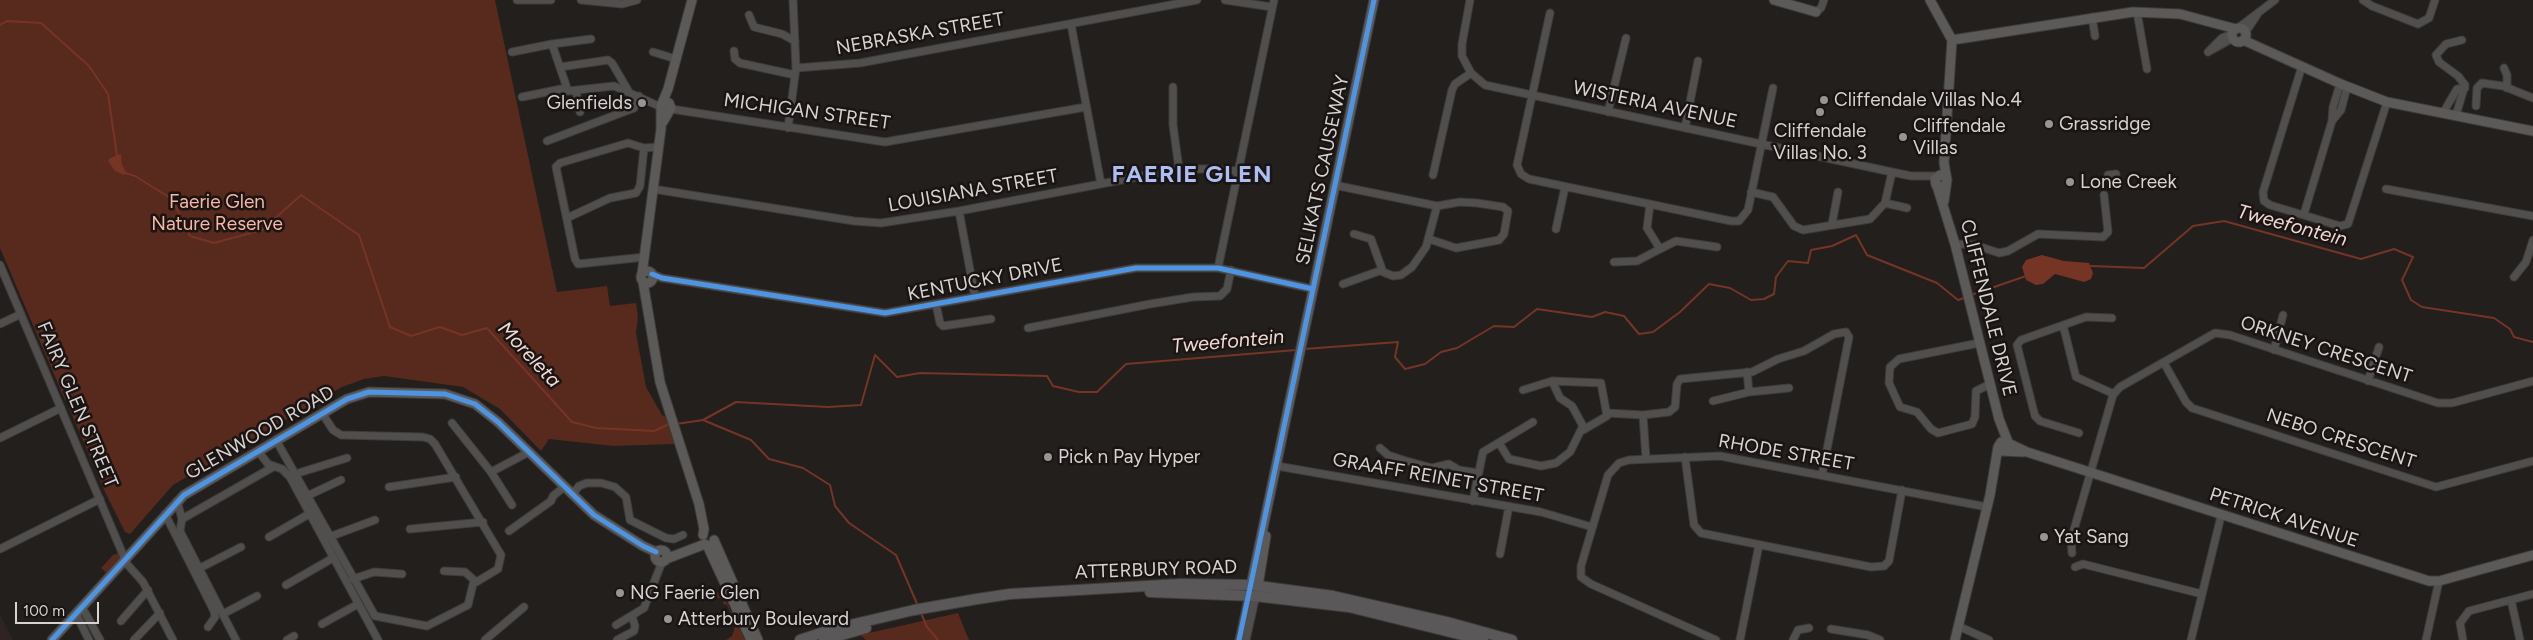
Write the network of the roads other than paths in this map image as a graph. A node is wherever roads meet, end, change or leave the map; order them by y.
1 (518, 0) edge
2 (550, 0) edge
3 (581, 0) edge
4 (637, 0) edge
5 (692, 0) edge
6 (793, 0) edge
7 (1197, 0) edge
8 (1225, 0) edge
9 (1374, 0) edge
10 (1470, 0) edge
11 (1774, 0) edge
12 (1824, 0) edge
13 (1930, 0) edge
14 (2275, 0) edge
15 (2363, 0) edge
16 (2435, 0) edge
17 (1273, 4) edge
18 (1550, 12) dead end
19 (1816, 12) joint
20 (2137, 12) junction
21 (749, 14) dead end
22 (2092, 17) junction
23 (1071, 24) junction
24 (2238, 34) junction
25 (2095, 36) dead end
26 (1626, 38) dead end
27 (591, 39) dead end
28 (1952, 40) junction
29 (2462, 40) dead end
30 (795, 41) junction
31 (552, 44) junction
32 (734, 51) dead end
33 (512, 52) dead end
34 (653, 52) dead end
35 (676, 59) junction
36 (1698, 62) dead end
37 (2302, 66) junction
38 (560, 67) junction
39 (2504, 68) dead end
40 (2147, 69) dead end
41 (795, 72) junction
42 (1471, 73) junction
43 (2344, 85) junction
44 (1173, 87) dead end
45 (566, 88) junction
46 (1774, 88) dead end
47 (2465, 88) junction
48 (2506, 88) junction
49 (576, 91) junction
50 (629, 92) junction
51 (639, 96) junction
52 (1532, 96) junction
53 (522, 97) dead end
54 (2533, 98) edge
55 (2387, 102) junction
56 (2476, 106) dead end
57 (666, 107) junction
58 (1086, 107) junction
59 (580, 112) dead end
60 (1608, 112) junction
61 (2442, 113) junction
62 (2456, 115) junction
63 (788, 128) junction
64 (1685, 128) junction
65 (2533, 131) edge
66 (547, 142) dead end
67 (1762, 144) junction
68 (658, 147) junction
69 (644, 148) junction
70 (1179, 169) junction
71 (1238, 171) junction
72 (1892, 172) junction
73 (2116, 174) dead end
74 (1433, 175) dead end
75 (2108, 175) dead end
76 (1940, 181) junction
77 (1101, 184) junction
78 (1334, 185) junction
79 (1565, 186) junction
80 (2386, 188) dead end
81 (653, 189) junction
82 (1751, 192) junction
83 (1838, 192) dead end
84 (2104, 195) dead end
85 (1885, 203) junction
86 (1650, 204) junction
87 (1436, 206) junction
88 (1907, 208) dead end
89 (959, 211) junction
90 (2304, 214) junction
91 (2533, 216) edge
92 (567, 218) junction
93 (1832, 224) junction
94 (1556, 230) dead end
95 (1354, 234) dead end
96 (1429, 239) junction
97 (2533, 240) edge
98 (1955, 244) junction
99 (1717, 247) dead end
100 (1660, 249) junction
101 (645, 257) junction
102 (1614, 262) dead end
103 (0, 265) edge
104 (1218, 268) junction
105 (1231, 270) junction
106 (1382, 270) junction
107 (648, 277) junction
108 (2514, 277) dead end
109 (1343, 284) dead end
110 (1314, 289) junction
111 (975, 297) junction
112 (936, 304) junction
113 (21, 314) junction
114 (2283, 315) dead end
115 (2112, 318) dead end
116 (992, 319) dead end
117 (0, 324) edge
118 (2063, 325) junction
119 (1028, 328) dead end
120 (1980, 343) junction
121 (2379, 346) dead end
122 (2274, 350) junction
123 (2164, 363) junction
124 (1747, 372) junction
125 (1552, 381) junction
126 (2368, 381) junction
127 (2533, 381) edge
128 (1990, 384) junction
129 (1789, 388) dead end
130 (1522, 390) dead end
131 (1750, 392) junction
132 (2114, 394) junction
133 (1713, 401) dead end
134 (61, 408) junction
135 (322, 413) junction
136 (1607, 413) junction
137 (1643, 415) junction
138 (1533, 422) dead end
139 (452, 423) dead end
140 (1582, 430) junction
141 (2079, 433) dead end
142 (0, 438) edge
143 (276, 440) junction
144 (1499, 443) junction
145 (2005, 446) junction
146 (1380, 448) dead end
147 (258, 451) junction
148 (529, 452) junction
149 (1685, 457) junction
150 (347, 458) dead end
151 (1646, 459) junction
152 (2533, 462) edge
153 (1277, 466) junction
154 (273, 467) junction
155 (491, 472) junction
156 (1478, 472) junction
157 (2090, 472) junction
158 (295, 474) junction
159 (1822, 475) junction
160 (456, 477) junction
161 (341, 480) dead end
162 (389, 487) dead end
163 (564, 487) junction
164 (1902, 490) junction
165 (572, 495) junction
166 (307, 496) junction
167 (100, 499) junction
168 (177, 501) junction
169 (1473, 501) junction
170 (512, 505) dead end
171 (1509, 506) junction
172 (1987, 507) junction
173 (165, 514) junction
174 (309, 514) junction
175 (2221, 516) junction
176 (182, 519) junction
177 (374, 520) dead end
178 (483, 522) junction
179 (1592, 527) junction
180 (410, 529) dead end
181 (509, 531) dead end
182 (683, 535) dead end
183 (269, 537) dead end
184 (329, 537) junction
185 (707, 539) junction
186 (1759, 545) junction
187 (241, 547) dead end
188 (0, 549) edge
189 (2072, 553) dead end
190 (1500, 554) dead end
191 (2533, 555) edge
192 (125, 557) junction
193 (660, 557) junction
194 (333, 558) junction
195 (2075, 567) dead end
196 (200, 568) junction
197 (444, 571) dead end
198 (402, 574) dead end
199 (353, 579) junction
200 (475, 581) junction
201 (2439, 581) junction
202 (286, 585) dead end
203 (148, 590) junction
204 (1253, 590) junction
205 (2202, 594) junction
206 (2533, 594) edge
207 (258, 596) dead end
208 (2511, 600) junction
209 (358, 604) junction
210 (524, 607) dead end
211 (79, 611) junction
212 (160, 613) junction
213 (223, 614) junction
214 (632, 616) junction
215 (902, 616) junction
216 (121, 621) dead end
217 (322, 624) dead end
218 (616, 625) dead end
219 (1958, 626) junction
220 (208, 627) dead end
221 (1809, 628) dead end
222 (1831, 629) dead end
223 (1447, 631) edge
224 (294, 636) dead end
225 (52, 640) edge
226 (89, 640) edge
227 (100, 640) edge
228 (134, 640) edge
229 (173, 640) edge
230 (236, 640) edge
231 (287, 640) edge
232 (378, 640) edge
233 (485, 640) edge
234 (617, 640) edge
235 (751, 640) edge
236 (758, 640) edge
237 (800, 640) edge
238 (824, 640) edge
239 (1239, 640) edge
240 (1246, 640) edge
241 (1482, 640) edge
242 (1512, 640) edge
243 (1716, 640) edge
244 (1740, 640) edge
245 (1793, 640) edge
246 (1880, 640) edge
247 (1955, 640) edge
248 (1989, 640) edge
249 (2191, 640) edge
250 (2426, 640) edge
251 (2463, 640) edge
252 (2520, 640) edge

1 - 2 street
3 - 4 street
5 - 35 street
6 - 30 street
7 - 23 street, NEBRASKA STREET
8 - 17 street
9 - 78 street, SELIKATS CAUSEWAY
10 - 42 street
11 - 19 street
12 - 19 street
13 - 28 street
14 - 24 street
15 - 16 street
17 - 71 street
18 - 52 street
20 - 22 street
20 - 24 street
20 - 40 street
21 - 30 street
22 - 25 street
22 - 28 street
23 - 41 street, NEBRASKA STREET
23 - 58 street
24 - 37 street
26 - 60 street
27 - 31 street
28 - 76 street
29 - 47 street
30 - 41 street
31 - 33 street
31 - 38 street
32 - 41 street, NEBRASKA STREET
34 - 35 street
35 - 57 street
36 - 64 street
37 - 43 street
37 - 90 street
38 - 45 street
38 - 50 street
39 - 48 street
41 - 63 street
42 - 52 street, WISTERIA AVENUE
42 - 74 street
43 - 55 street
43 - 90 street
44 - 70 street
45 - 49 street
45 - 53 street
46 - 67 street
47 - 61 street
47 - 62 street
48 - 54 street
48 - 56 street
49 - 50 street, MICHIGAN STREET
49 - 59 street
50 - 51 street, MICHIGAN STREET
51 - 57 street, MICHIGAN STREET
51 - 66 street
52 - 60 street, WISTERIA AVENUE
52 - 79 street
55 - 61 street
55 - 90 street
57 - 63 street, MICHIGAN STREET
57 - 68 street
58 - 63 street, MICHIGAN STREET
58 - 77 street
60 - 64 street, WISTERIA AVENUE
61 - 62 street
62 - 65 street
64 - 67 street, WISTERIA AVENUE
67 - 72 street, WISTERIA AVENUE
67 - 82 street
68 - 69 street
68 - 81 street
69 - 92 street
69 - 92 street
70 - 71 street, LOUISIANA STREET
70 - 77 street, LOUISIANA STREET
71 - 104 street
72 - 76 street, WISTERIA AVENUE
72 - 85 street
73 - 75 street
76 - 98 street, CLIFFENDALE DRIVE
77 - 89 street, LOUISIANA STREET
78 - 87 street
78 - 110 street, SELIKATS CAUSEWAY
79 - 86 street
79 - 94 street
80 - 91 street
81 - 89 street, LOUISIANA STREET
81 - 101 street
82 - 86 street
82 - 93 street
83 - 93 street
84 - 98 street
85 - 88 street
85 - 93 street
86 - 100 street
87 - 96 street
87 - 96 street
89 - 111 street
92 - 101 street
95 - 106 street
96 - 106 street
97 - 108 street
98 - 120 street, CLIFFENDALE DRIVE
99 - 100 street
100 - 102 street
101 - 107 street
103 - 113 street, FAIRY GLEN STREET
104 - 105 street, KENTUCKY DRIVE
104 - 111 street, KENTUCKY DRIVE
105 - 110 street, KENTUCKY DRIVE
105 - 119 street
106 - 109 street
107 - 112 street, KENTUCKY DRIVE
107 - 185 street
110 - 153 street, SELIKATS CAUSEWAY
111 - 112 street, KENTUCKY DRIVE
112 - 116 street
113 - 117 street
113 - 134 street, FAIRY GLEN STREET
114 - 122 street
115 - 118 street
118 - 132 street
118 - 141 street
120 - 128 street, CLIFFENDALE DRIVE
120 - 128 street
121 - 126 street
122 - 123 street, ORKNEY CRESCENT
122 - 126 street, ORKNEY CRESCENT
123 - 132 street, ORKNEY CRESCENT
123 - 152 street, NEBO CRESCENT
124 - 131 street
124 - 137 street
124 - 159 street
125 - 130 street
125 - 136 street
125 - 140 street
126 - 127 street, ORKNEY CRESCENT
128 - 145 street, CLIFFENDALE DRIVE
129 - 131 street
131 - 133 street
132 - 157 street
134 - 142 street
134 - 167 street, FAIRY GLEN STREET
135 - 143 street, GLENWOOD ROAD
135 - 148 street, GLENWOOD ROAD
135 - 160 street
136 - 137 street
136 - 140 street
137 - 151 street
138 - 144 street
139 - 155 street
140 - 144 street
143 - 147 street, GLENWOOD ROAD
143 - 158 street
144 - 156 street
145 - 157 street, PETRICK AVENUE
145 - 172 street, CLIFFENDALE DRIVE
146 - 156 street
147 - 154 street
147 - 168 street, GLENWOOD ROAD
148 - 155 street
148 - 163 street, GLENWOOD ROAD
149 - 151 street, RHODE STREET
149 - 159 street, RHODE STREET
149 - 186 street
150 - 158 street
151 - 179 street, RHODE STREET
153 - 169 street, GRAAFF REINET STREET
153 - 204 street, SELIKATS CAUSEWAY
154 - 174 street
154 - 176 street
155 - 170 street
156 - 169 street
157 - 175 street, PETRICK AVENUE
157 - 189 street
158 - 166 street
159 - 164 street, RHODE STREET
160 - 162 street
160 - 178 street
161 - 166 street
163 - 165 street, GLENWOOD ROAD
163 - 181 street
164 - 172 street, RHODE STREET
164 - 186 street
165 - 182 street
165 - 193 street, GLENWOOD ROAD
166 - 184 street
167 - 188 street
167 - 192 street, FAIRY GLEN STREET
168 - 173 street, GLENWOOD ROAD
168 - 176 street
169 - 171 street, GRAAFF REINET STREET
171 - 179 street, GRAAFF REINET STREET
171 - 190 street
172 - 219 street, CLIFFENDALE DRIVE
173 - 192 street, GLENWOOD ROAD
173 - 220 street
174 - 183 street
174 - 194 street
175 - 201 street, PETRICK AVENUE
175 - 205 street
176 - 196 street
177 - 184 street
178 - 180 street
178 - 200 street
179 - 243 street, RHODE STREET
184 - 199 street
185 - 193 street
185 - 235 street
185 - 236 street
186 - 244 street
187 - 196 street
191 - 201 street, PETRICK AVENUE
192 - 203 street, FAIRY GLEN STREET
192 - 211 street, GLENWOOD ROAD
193 - 214 street
194 - 202 street
194 - 209 street
195 - 205 street
196 - 213 street
197 - 200 street
198 - 199 street
199 - 200 street
201 - 250 street
203 - 212 street, FAIRY GLEN STREET
203 - 216 street
204 - 215 main road, ATTERBURY ROAD
204 - 223 main road, ATTERBURY ROAD
204 - 239 street, SELIKATS CAUSEWAY
204 - 240 street, SELIKATS CAUSEWAY
205 - 249 street
206 - 208 street
207 - 213 street
208 - 251 street
208 - 252 street
209 - 217 street
209 - 232 street
210 - 233 street
211 - 225 street, GLENWOOD ROAD
211 - 226 street
211 - 227 street
212 - 228 street
212 - 229 street, FAIRY GLEN STREET
213 - 230 street
214 - 218 street
214 - 234 street
215 - 237 main road, ATTERBURY ROAD
215 - 238 main road, ATTERBURY ROAD
219 - 247 street, CLIFFENDALE DRIVE
219 - 248 street
221 - 245 street
222 - 246 street
223 - 241 main road, ATTERBURY ROAD
223 - 242 main road, ATTERBURY ROAD
224 - 231 street

